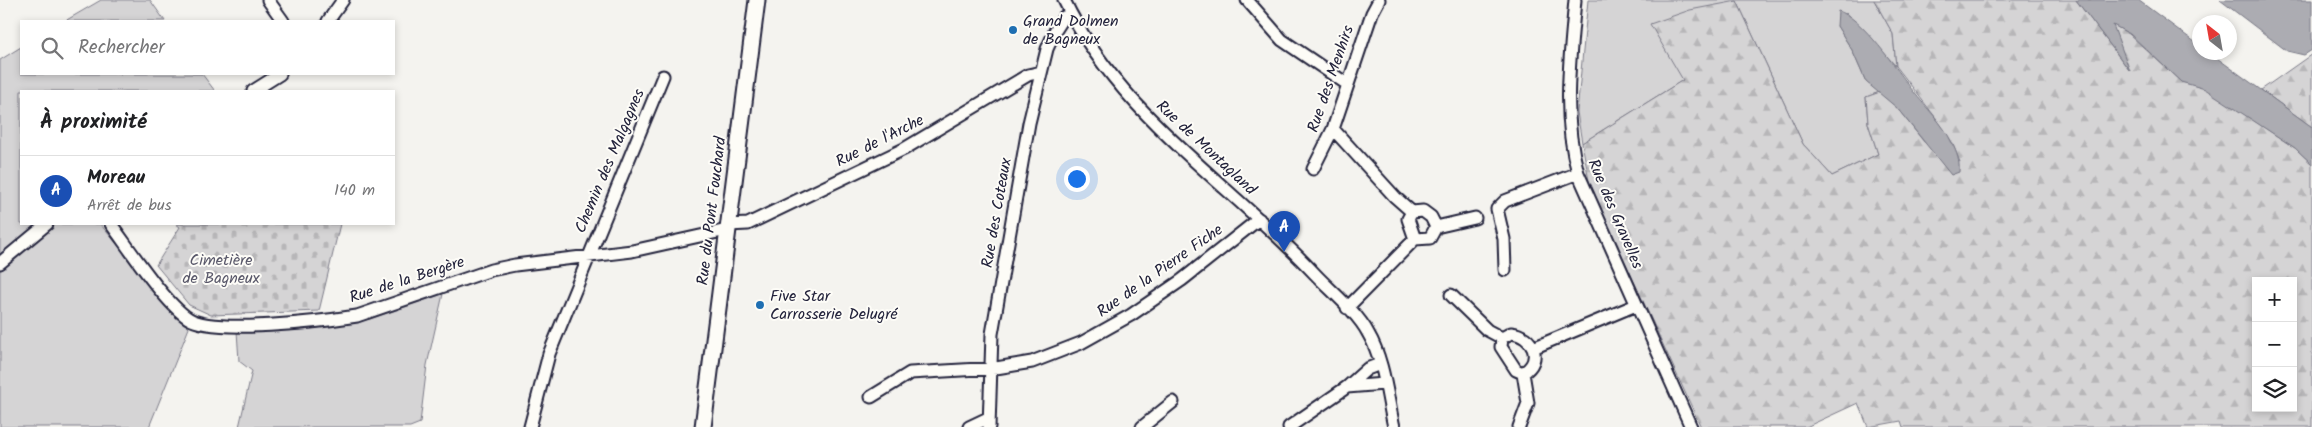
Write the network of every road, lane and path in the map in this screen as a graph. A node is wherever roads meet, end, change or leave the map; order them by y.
1 (268, 0) edge
2 (343, 0) edge
3 (757, 0) edge
4 (1064, 0) edge
5 (1247, 0) edge
6 (1379, 0) edge
7 (1575, 0) edge
8 (1070, 14) junction
9 (283, 20) edge
10 (329, 20) edge
11 (1041, 72) junction
12 (663, 76) dead end
13 (269, 77) edge
14 (1347, 84) junction
15 (254, 90) edge
16 (1333, 128) junction
17 (1314, 169) dead end
18 (1578, 173) junction
19 (1412, 212) junction
20 (1474, 218) dead end
21 (1259, 219) junction
22 (47, 225) edge
23 (111, 225) edge
24 (1436, 227) junction
25 (727, 228) junction
26 (1415, 239) junction
27 (588, 258) junction
28 (0, 263) edge
29 (1504, 270) dead end
30 (1451, 295) dead end
31 (1636, 306) junction
32 (1347, 308) junction
33 (1502, 338) junction
34 (1533, 348) junction
35 (1380, 364) junction
36 (990, 369) junction
37 (1523, 373) junction
38 (1384, 384) junction
39 (1348, 387) junction
40 (871, 397) dead end
41 (1173, 402) dead end
42 (988, 422) edge
43 (530, 427) edge
44 (704, 427) edge
45 (969, 427) edge
46 (1142, 427) edge
47 (1289, 427) edge
48 (1394, 427) edge
49 (1519, 427) edge
50 (1691, 427) edge

1 - 9 street
2 - 10 street
3 - 25 main road, Rue du Pont Fouchard
4 - 8 street, Rue de Montagland
5 - 14 street
6 - 14 street, Rue des Menhirs
7 - 18 street, Rue des Gravelles
8 - 11 street, Rue des Coteaux
8 - 21 street, Rue de Montagland
11 - 25 street, Rue de l'Arche
11 - 36 street, Rue des Coteaux
12 - 27 street, Chemin des Malgagnes
13 - 15 street
14 - 16 street, Rue des Menhirs
16 - 17 street, Rue des Menhirs
16 - 19 street
18 - 29 street
18 - 31 street, Rue des Gravelles
19 - 24 street
19 - 26 street
20 - 24 street
21 - 32 street, Rue de Montagland
21 - 36 street, Rue de la Pierre Fiche
22 - 28 street
23 - 27 street, Rue de la Bergère
24 - 26 street
25 - 27 street, Rue de la Bergère
25 - 44 main road, Rue du Pont Fouchard
26 - 32 street
27 - 43 street, Chemin des Malgagnes
30 - 33 street
31 - 34 street
31 - 50 street, Rue des Gravelles
32 - 35 street, Rue de Montagland
33 - 34 street
33 - 37 street
34 - 37 street
35 - 38 street, Rue de Montagland
35 - 39 street
36 - 40 street, Rue de la Pierre Fiche
36 - 42 street, Rue des Coteaux
37 - 49 street
38 - 39 street
38 - 48 street, Rue de Montagland
39 - 47 street
41 - 46 street
42 - 45 street

